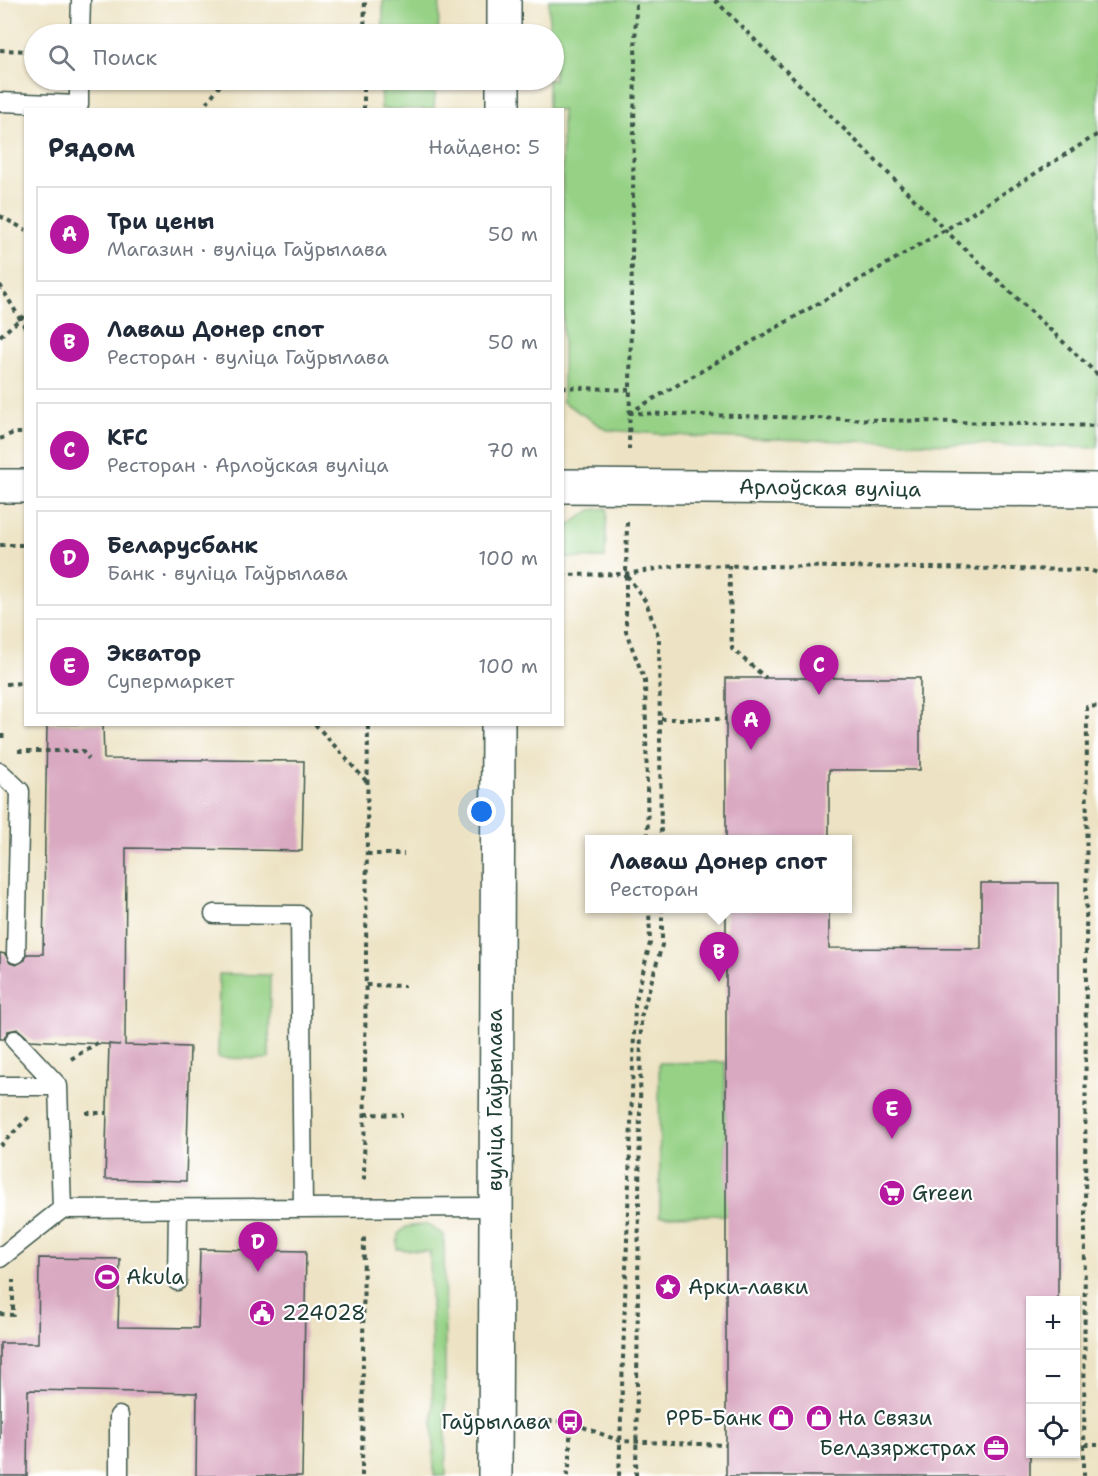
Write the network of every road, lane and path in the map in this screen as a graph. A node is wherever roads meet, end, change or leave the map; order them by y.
1 (81, 0) edge
2 (365, 0) edge
3 (504, 0) edge
4 (636, 0) edge
5 (715, 0) edge
6 (80, 24) edge
7 (364, 24) edge
8 (504, 24) edge
9 (0, 50) edge
10 (24, 51) edge
11 (79, 90) edge
12 (216, 90) edge
13 (364, 90) edge
14 (503, 90) edge
15 (0, 102) edge
16 (203, 108) edge
17 (364, 108) edge
18 (503, 108) edge
19 (1098, 134) edge
20 (0, 216) edge
21 (24, 229) edge
22 (945, 230) junction
23 (0, 285) edge
24 (24, 316) edge
25 (20, 319) junction
26 (24, 326) edge
27 (0, 336) edge
28 (1098, 375) edge
29 (564, 387) edge
30 (629, 390) junction
31 (629, 413) junction
32 (1098, 426) edge
33 (24, 433) edge
34 (0, 439) edge
35 (629, 450) dead end
36 (0, 486) edge
37 (24, 486) edge
38 (564, 486) edge
39 (1098, 490) edge
40 (627, 518) dead end
41 (0, 545) edge
42 (6, 545) junction
43 (24, 545) edge
44 (0, 552) edge
45 (729, 565) junction
46 (1098, 573) edge
47 (627, 574) junction
48 (564, 575) edge
49 (766, 678) dead end
50 (24, 683) dead end
51 (6, 684) dead end
52 (1098, 706) edge
53 (660, 719) junction
54 (726, 719) dead end
55 (317, 726) edge
56 (368, 726) edge
57 (498, 726) edge
58 (0, 736) edge
59 (6, 736) dead end
60 (17, 751) dead end
61 (89, 759) dead end
62 (0, 772) edge
63 (368, 782) junction
64 (648, 835) edge
65 (661, 835) edge
66 (367, 854) junction
67 (404, 854) dead end
68 (649, 913) edge
69 (662, 913) edge
70 (214, 914) dead end
71 (16, 954) dead end
72 (366, 985) junction
73 (405, 986) dead end
74 (15, 1040) dead end
75 (96, 1043) dead end
76 (68, 1061) dead end
77 (0, 1086) edge
78 (58, 1086) junction
79 (80, 1113) dead end
80 (107, 1113) dead end
81 (365, 1114) junction
82 (403, 1115) dead end
83 (495, 1207) junction
84 (303, 1208) junction
85 (364, 1208) junction
86 (62, 1209) junction
87 (178, 1209) junction
88 (6, 1264) edge
89 (177, 1281) dead end
90 (0, 1314) edge
91 (119, 1416) dead end
92 (495, 1418) junction
93 (570, 1422) junction
94 (620, 1441) junction
95 (636, 1442) junction
96 (726, 1444) dead end
97 (1080, 1445) edge
98 (1084, 1445) junction
99 (1098, 1445) edge
100 (119, 1476) edge
101 (362, 1476) edge
102 (495, 1476) edge
103 (567, 1476) edge
104 (619, 1476) edge
105 (636, 1476) edge
106 (1084, 1476) edge

1 - 6 lane
2 - 7 path
3 - 8 main road
4 - 30 path
5 - 22 path
9 - 10 path
11 - 15 lane
12 - 16 path
13 - 17 path
14 - 18 main road
19 - 22 path
20 - 21 path
22 - 28 path
22 - 31 path
23 - 25 path
24 - 25 path
25 - 26 path
25 - 27 path
29 - 30 path
30 - 31 path
31 - 32 path
31 - 35 path
33 - 34 path
36 - 37 main road
38 - 39 main road, Арлоўская вуліца
40 - 47 path
41 - 42 path
42 - 43 path
42 - 44 path
45 - 46 path
45 - 47 path
45 - 49 path
47 - 48 path
47 - 53 path
47 - 64 path
50 - 51 path
52 - 98 path
53 - 54 path
53 - 65 path
55 - 63 path
56 - 63 path
57 - 83 main road, вуліца Гаўрылава
58 - 59 path
60 - 61 path
62 - 71 lane
63 - 66 path
66 - 67 path
66 - 72 path
68 - 94 path
69 - 95 path
70 - 84 lane
72 - 73 path
72 - 81 path
74 - 78 lane
75 - 76 path
77 - 78 lane
78 - 86 lane
79 - 80 path
81 - 82 path
81 - 85 path
83 - 85 lane
83 - 92 main road, вуліца Гаўрылава
84 - 85 lane
84 - 87 lane
85 - 101 path
86 - 87 lane
86 - 88 lane
87 - 89 lane
88 - 90 path
91 - 100 lane
92 - 93 path
92 - 102 main road, вуліца Гаўрылава
93 - 94 path
93 - 103 path
94 - 95 path
94 - 104 path
95 - 96 path
95 - 105 path
97 - 98 path
98 - 99 path
98 - 106 path

